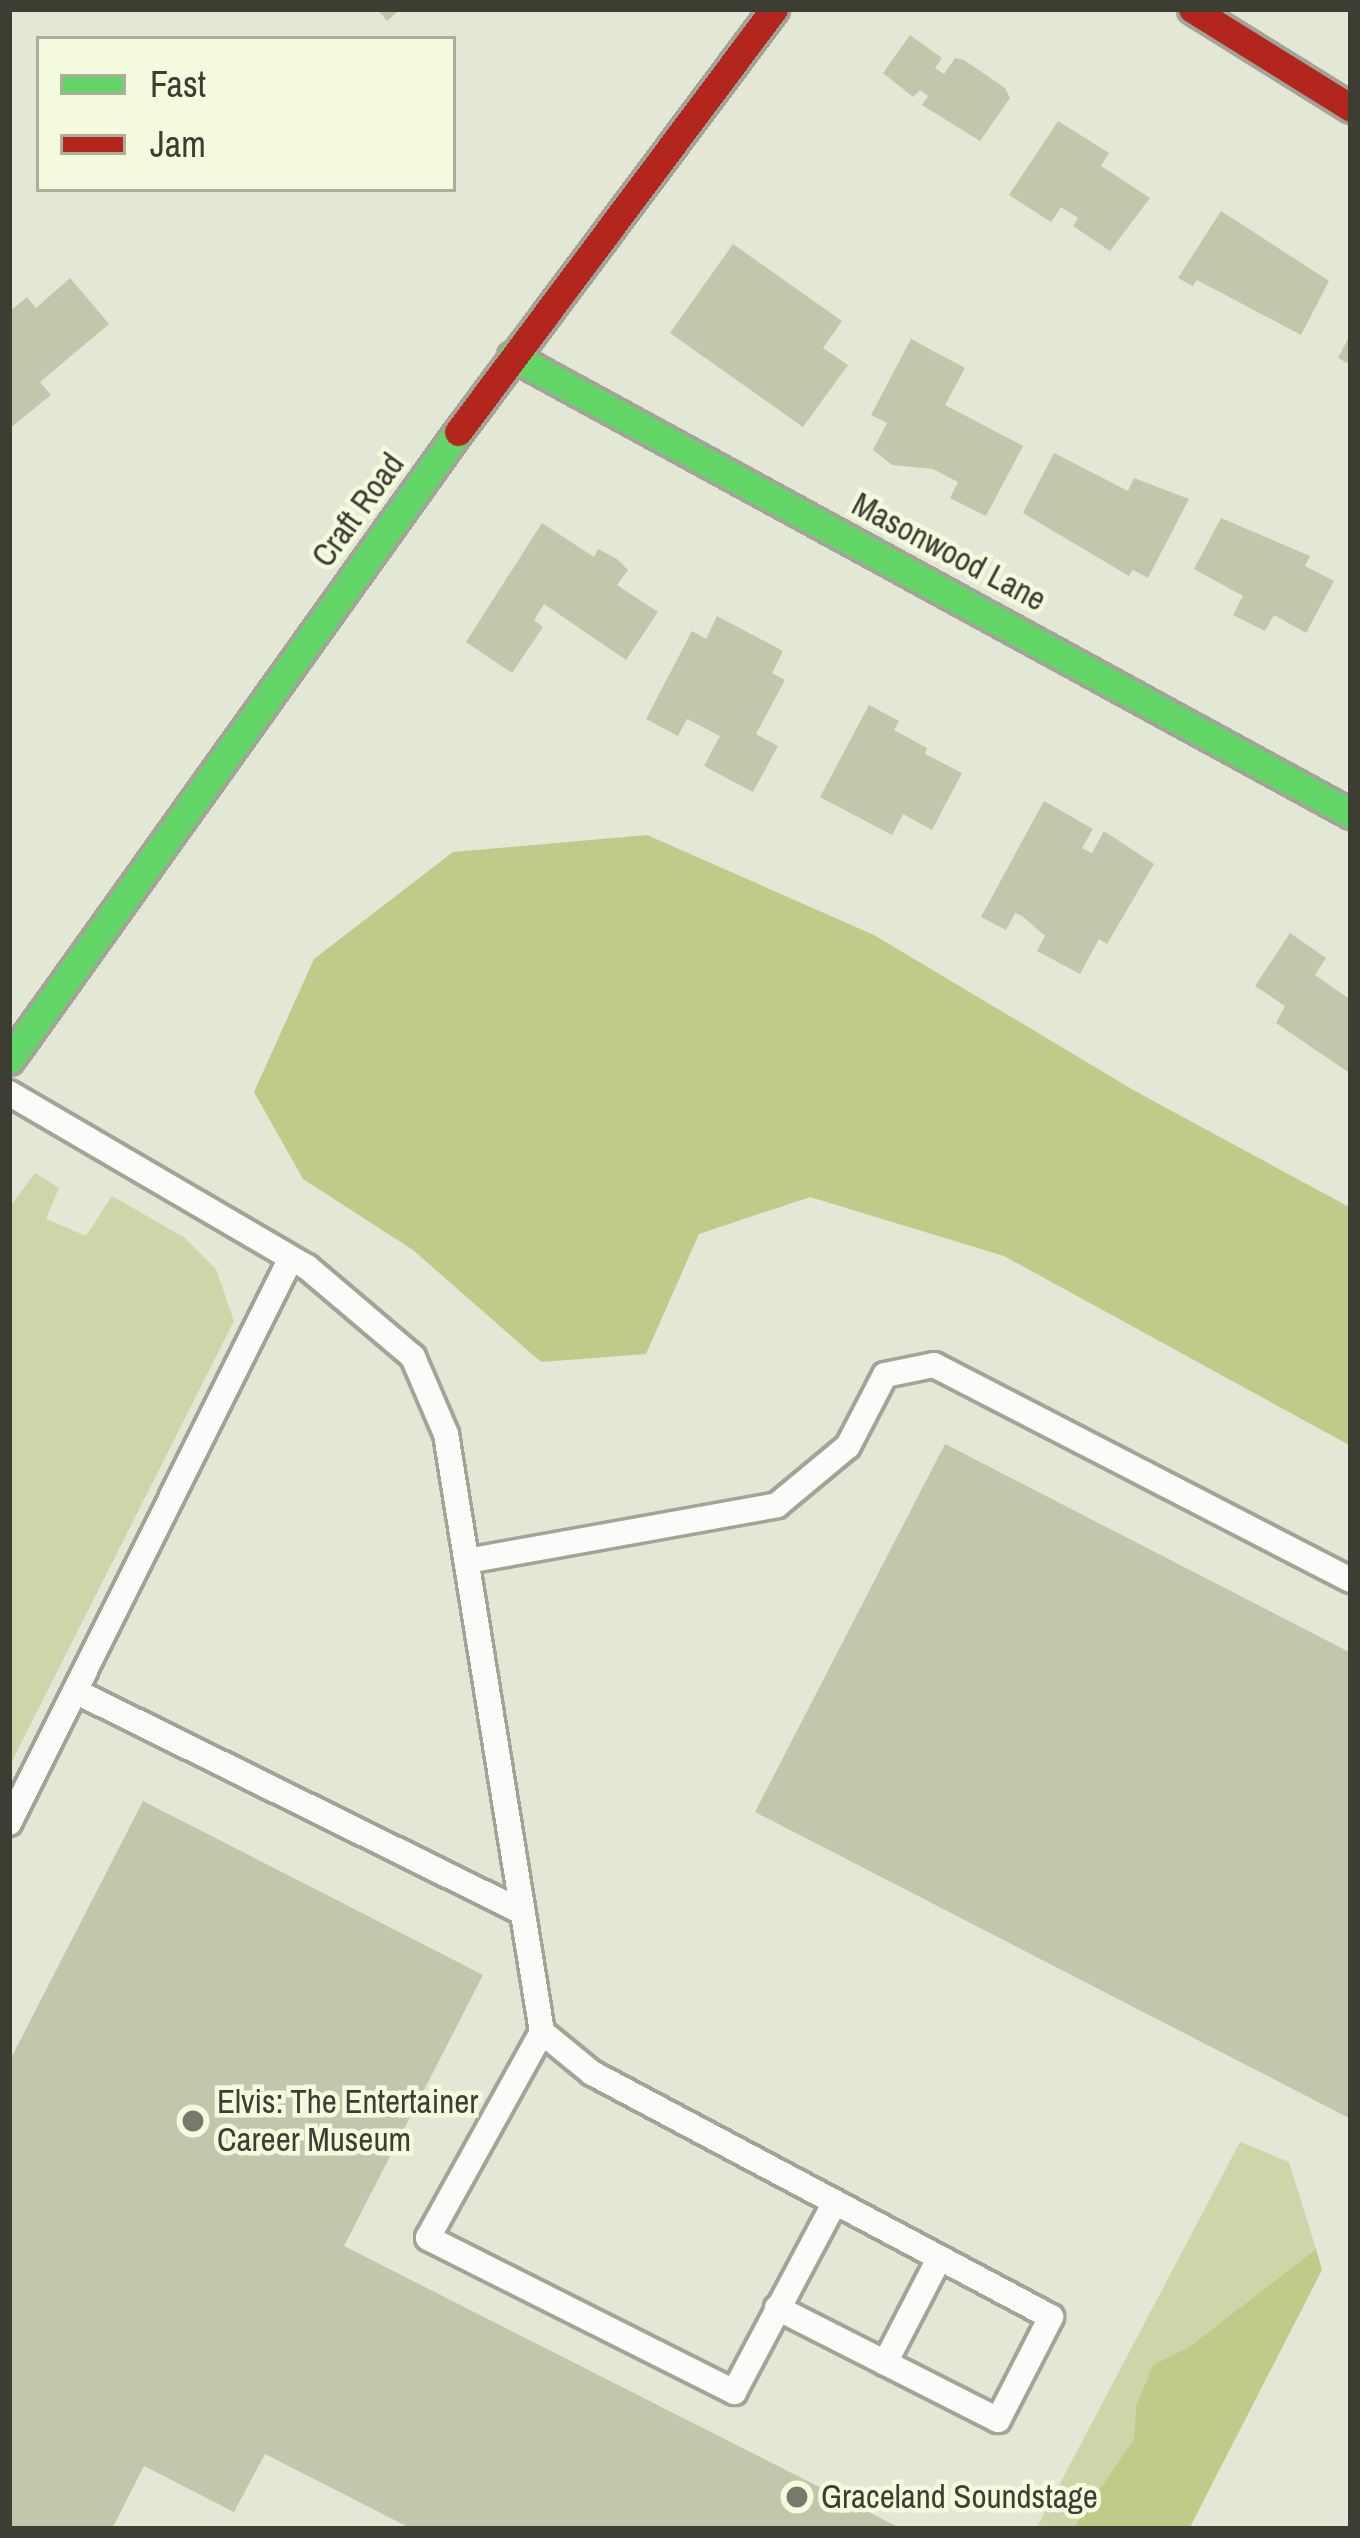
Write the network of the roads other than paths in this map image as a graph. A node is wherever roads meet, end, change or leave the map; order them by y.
1 (774, 9) edge
2 (1192, 9) edge
3 (1351, 108) edge
4 (512, 356) junction
5 (1351, 814) edge
6 (9, 1060) edge
7 (9, 1093) edge
8 (291, 1258) junction
9 (466, 1561) junction
10 (1351, 1580) edge
11 (75, 1691) junction
12 (9, 1823) edge
13 (522, 1912) junction
14 (542, 2032) junction
15 (834, 2204) junction
16 (939, 2259) junction
17 (777, 2308) junction
18 (885, 2363) junction

1 - 4 street, Craft Road
2 - 3 street
4 - 5 street, Masonwood Lane
4 - 6 street, Craft Road
7 - 8 lane
8 - 9 lane
8 - 11 lane
9 - 10 lane
9 - 13 lane
11 - 12 lane
11 - 13 lane
13 - 14 lane
14 - 15 lane
14 - 17 lane
15 - 16 lane
15 - 17 lane
16 - 18 lane
16 - 18 lane
17 - 18 lane

